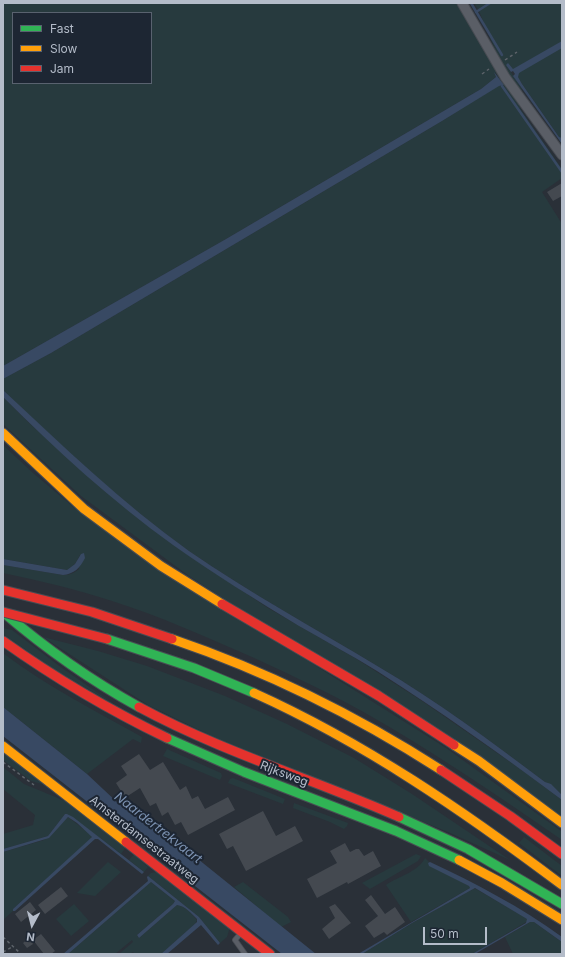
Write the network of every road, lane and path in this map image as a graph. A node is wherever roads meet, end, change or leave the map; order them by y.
1 (462, 3) edge
2 (517, 52) dead end
3 (506, 59) dead end
4 (490, 69) dead end
5 (482, 74) dead end
6 (562, 155) edge
7 (3, 434) edge
8 (3, 590) edge
9 (3, 612) edge
10 (3, 641) edge
11 (3, 746) edge
12 (562, 823) edge
13 (562, 854) edge
14 (562, 885) edge
15 (562, 904) edge
16 (562, 920) edge
17 (242, 932) junction
18 (3, 937) edge
19 (12, 946) junction
20 (3, 952) edge
21 (20, 954) edge
22 (245, 954) edge
23 (270, 954) edge

1 - 6 street
2 - 3 path
4 - 5 path
7 - 12 main road
8 - 13 main road
9 - 14 main road, bridge
9 - 15 main road
10 - 16 main road, Rijksweg
11 - 17 main road, Amsterdamsestraatweg
17 - 22 lane
17 - 23 main road, Amsterdamsestraatweg
18 - 19 path
19 - 20 path
19 - 21 path

